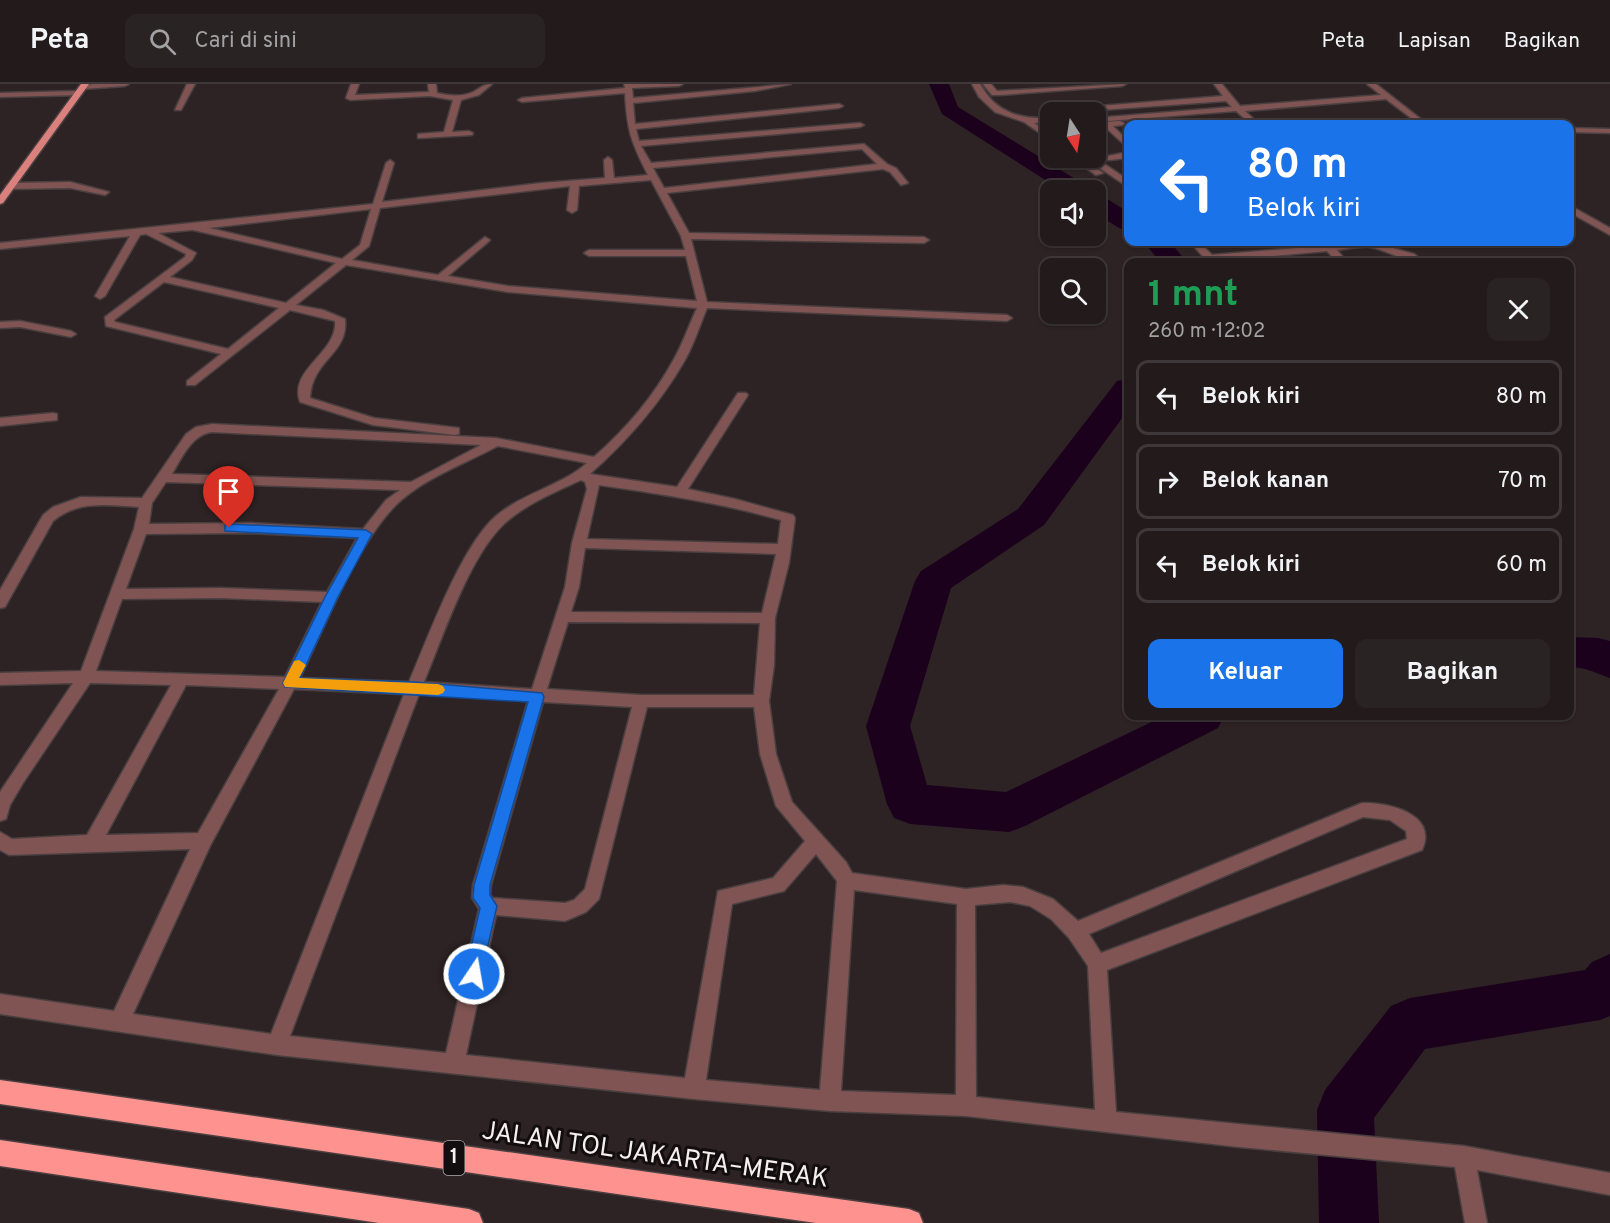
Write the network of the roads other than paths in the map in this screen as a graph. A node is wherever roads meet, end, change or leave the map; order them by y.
1 (125, 84) edge
2 (191, 84) edge
3 (356, 84) edge
4 (383, 84) edge
5 (432, 84) edge
6 (488, 84) edge
7 (679, 84) edge
8 (787, 84) edge
9 (976, 84) edge
10 (987, 84) edge
11 (1122, 84) edge
12 (1218, 84) edge
13 (1371, 84) edge
14 (628, 87) edge
15 (82, 88) edge
16 (1379, 91) junction
17 (431, 94) junction
18 (1335, 94) junction
19 (0, 95) edge
20 (379, 97) junction
21 (1388, 98) junction
22 (457, 99) junction
23 (522, 100) dead end
24 (630, 101) junction
25 (1344, 101) junction
26 (1259, 104) junction
27 (1235, 105) junction
28 (839, 106) dead end
29 (178, 108) dead end
30 (1106, 108) edge
31 (1106, 115) edge
32 (1106, 119) edge
33 (1182, 120) edge
34 (1252, 120) edge
35 (1418, 120) edge
36 (1040, 123) edge
37 (1124, 123) edge
38 (1030, 124) junction
39 (860, 125) dead end
40 (632, 127) junction
41 (1574, 130) edge
42 (1040, 131) edge
43 (1610, 131) edge
44 (469, 133) dead end
45 (448, 134) junction
46 (421, 136) dead end
47 (1124, 142) edge
48 (636, 144) junction
49 (1124, 156) edge
50 (608, 160) dead end
51 (390, 163) dead end
52 (648, 166) junction
53 (884, 166) junction
54 (1091, 168) edge
55 (655, 177) junction
56 (610, 180) junction
57 (1124, 181) edge
58 (575, 183) junction
59 (904, 183) dead end
60 (10, 186) junction
61 (1124, 189) edge
62 (661, 191) junction
63 (105, 192) dead end
64 (0, 201) edge
65 (378, 206) junction
66 (572, 210) dead end
67 (1574, 211) edge
68 (193, 227) junction
69 (147, 231) junction
70 (1610, 232) edge
71 (136, 233) junction
72 (686, 236) junction
73 (485, 240) dead end
74 (924, 240) dead end
75 (0, 246) edge
76 (1198, 246) edge
77 (1345, 246) edge
78 (1378, 246) edge
79 (1330, 248) junction
80 (589, 253) dead end
81 (689, 253) junction
82 (1268, 254) junction
83 (1210, 258) edge
84 (1231, 258) edge
85 (1272, 258) edge
86 (1339, 258) edge
87 (1414, 258) edge
88 (343, 262) junction
89 (164, 279) junction
90 (439, 279) junction
91 (100, 296) dead end
92 (703, 305) junction
93 (288, 308) junction
94 (1007, 318) dead end
95 (0, 325) edge
96 (71, 334) dead end
97 (228, 352) junction
98 (191, 383) dead end
99 (742, 395) dead end
100 (53, 417) dead end
101 (0, 422) edge
102 (468, 441) junction
103 (496, 442) junction
104 (596, 461) junction
105 (163, 478) junction
106 (586, 478) junction
107 (413, 486) junction
108 (681, 492) junction
109 (146, 503) junction
110 (141, 529) junction
111 (366, 534) junction
112 (579, 543) junction
113 (784, 549) junction
114 (117, 594) junction
115 (331, 597) junction
116 (0, 603) edge
117 (562, 617) junction
118 (768, 618) junction
119 (86, 677) junction
120 (0, 679) edge
121 (182, 679) junction
122 (290, 683) junction
123 (414, 688) junction
124 (537, 697) junction
125 (641, 701) junction
126 (761, 701) junction
127 (0, 814) edge
128 (0, 840) edge
129 (203, 842) junction
130 (815, 842) junction
131 (92, 843) junction
132 (846, 881) junction
133 (966, 897) junction
134 (489, 906) junction
135 (1075, 931) junction
136 (1096, 964) junction
137 (0, 1004) edge
138 (120, 1021) junction
139 (278, 1045) junction
140 (454, 1063) junction
141 (694, 1089) junction
142 (0, 1092) edge
143 (830, 1101) junction
144 (966, 1106) junction
145 (1106, 1121) junction
146 (0, 1153) edge
147 (1464, 1157) junction
148 (1610, 1184) edge
149 (469, 1223) edge
150 (909, 1223) edge
151 (1476, 1223) edge

1 - 15 street
2 - 29 street
3 - 20 street
4 - 20 street
5 - 17 street
6 - 22 street
7 - 14 street
8 - 24 street
9 - 38 street
10 - 11 street
12 - 27 street
13 - 16 street
14 - 23 street
14 - 24 street
15 - 19 street
15 - 60 main road
16 - 18 street
16 - 21 street
17 - 20 street
17 - 22 street
18 - 25 street
18 - 26 street
21 - 25 street
21 - 35 street
22 - 45 street
24 - 40 street
25 - 26 street
26 - 27 street
27 - 30 street
27 - 31 street
27 - 32 street
27 - 33 street
27 - 34 street
28 - 40 street
36 - 38 street
37 - 47 street
38 - 42 street
39 - 48 street
40 - 48 street
41 - 43 street
44 - 45 street
45 - 46 street
48 - 52 street
49 - 57 street
50 - 56 street
51 - 65 street
52 - 53 street
52 - 55 street
53 - 59 street
53 - 62 street
54 - 61 street
55 - 56 street
55 - 62 street
56 - 58 street
58 - 65 street
58 - 66 street
60 - 63 street
60 - 64 main road
62 - 72 street
65 - 68 street
65 - 88 street
67 - 70 street
68 - 69 street
68 - 88 street
69 - 71 street
69 - 89 street
71 - 75 street
71 - 91 street
72 - 74 street
72 - 81 street
73 - 90 street
76 - 83 street
77 - 79 street
78 - 87 street
79 - 82 street
79 - 86 street
80 - 81 street
81 - 92 street
82 - 84 street
82 - 85 street
88 - 90 street
88 - 93 street
89 - 93 street
89 - 97 street
90 - 92 street
92 - 94 street
92 - 104 street
93 - 97 street
93 - 102 street
95 - 96 street
97 - 98 street
99 - 108 street
100 - 101 street
102 - 103 street
102 - 105 street
103 - 104 street
103 - 107 street
104 - 106 street
105 - 107 street
105 - 109 street
106 - 108 street
106 - 112 street
106 - 123 street
107 - 111 street
108 - 113 street
109 - 110 street
109 - 116 street
110 - 111 street
110 - 114 street
111 - 115 street
112 - 113 street
112 - 117 street
113 - 118 street
114 - 115 street
114 - 119 street
115 - 122 street
117 - 118 street
117 - 124 street
118 - 126 street
119 - 120 street
119 - 121 street
119 - 127 street
121 - 122 street
121 - 131 street
122 - 123 street
122 - 129 street
123 - 124 street
123 - 139 street
124 - 125 street
124 - 134 street
125 - 126 street
125 - 134 street
126 - 130 street
128 - 131 street
129 - 131 street
129 - 138 street
130 - 132 street
130 - 141 street
132 - 133 street
132 - 143 street
133 - 135 street
133 - 144 street
134 - 140 street
135 - 136 street
135 - 136 street
136 - 145 street
137 - 138 street
138 - 139 street
139 - 140 street
140 - 141 street
141 - 143 street
142 - 150 highway, JALAN TOL JAKARTA–MERAK / 1
143 - 144 street
144 - 145 street
145 - 147 street
146 - 149 highway
147 - 148 street
147 - 151 street

